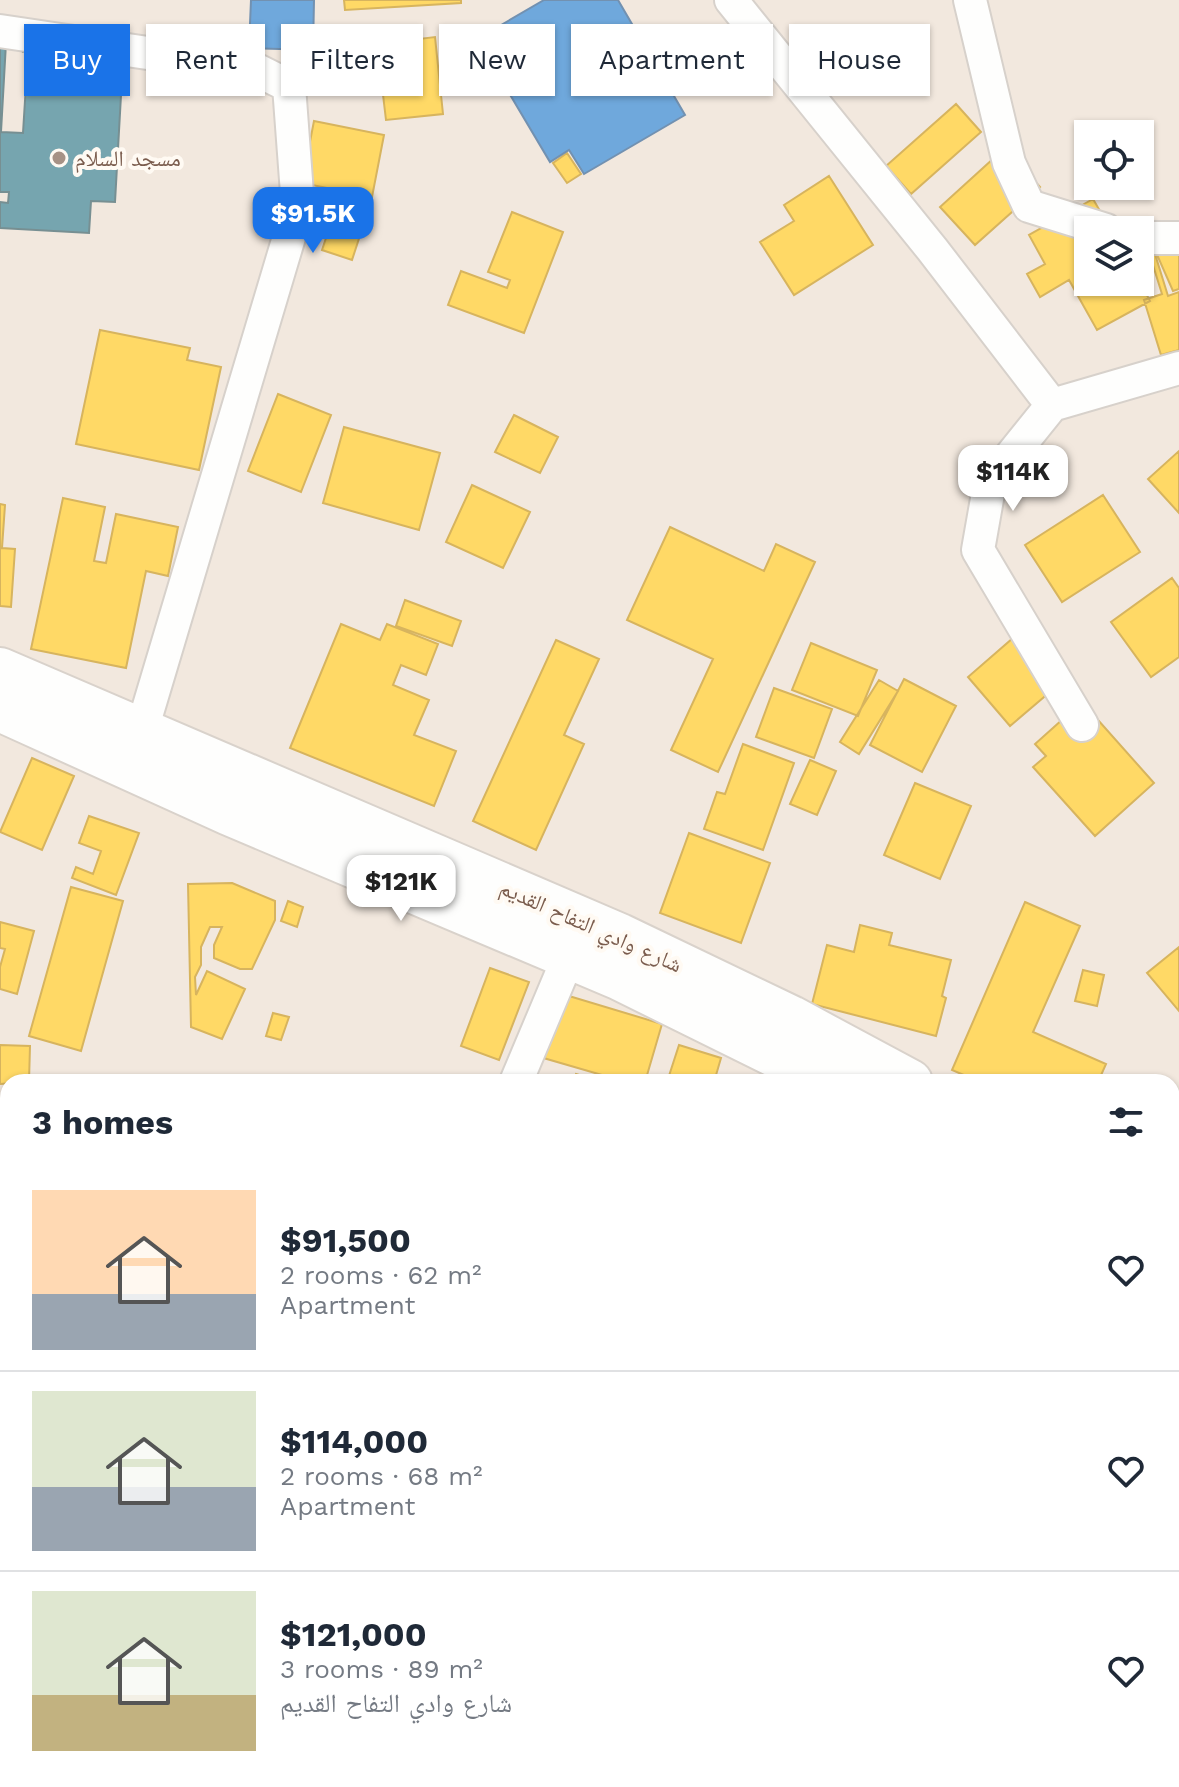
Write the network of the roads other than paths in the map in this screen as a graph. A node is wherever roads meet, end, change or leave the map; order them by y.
1 (731, 0) edge
2 (970, 0) edge
3 (0, 31) edge
4 (1074, 220) edge
5 (1154, 238) edge
6 (1179, 238) edge
7 (1179, 368) edge
8 (1052, 405) junction
9 (0, 670) edge
10 (0, 709) edge
11 (1082, 725) dead end
12 (141, 733) junction
13 (569, 956) junction
14 (519, 1074) edge
15 (814, 1074) edge
16 (895, 1074) edge

1 - 8 street
2 - 4 street
3 - 12 street
5 - 6 street
7 - 8 street
8 - 11 street
9 - 12 street, شارع وادي التفاح القديم
10 - 13 street, شارع وادي التفاح القديم
12 - 16 street, شارع وادي التفاح القديم
13 - 14 street
13 - 15 street, شارع وادي التفاح القديم

